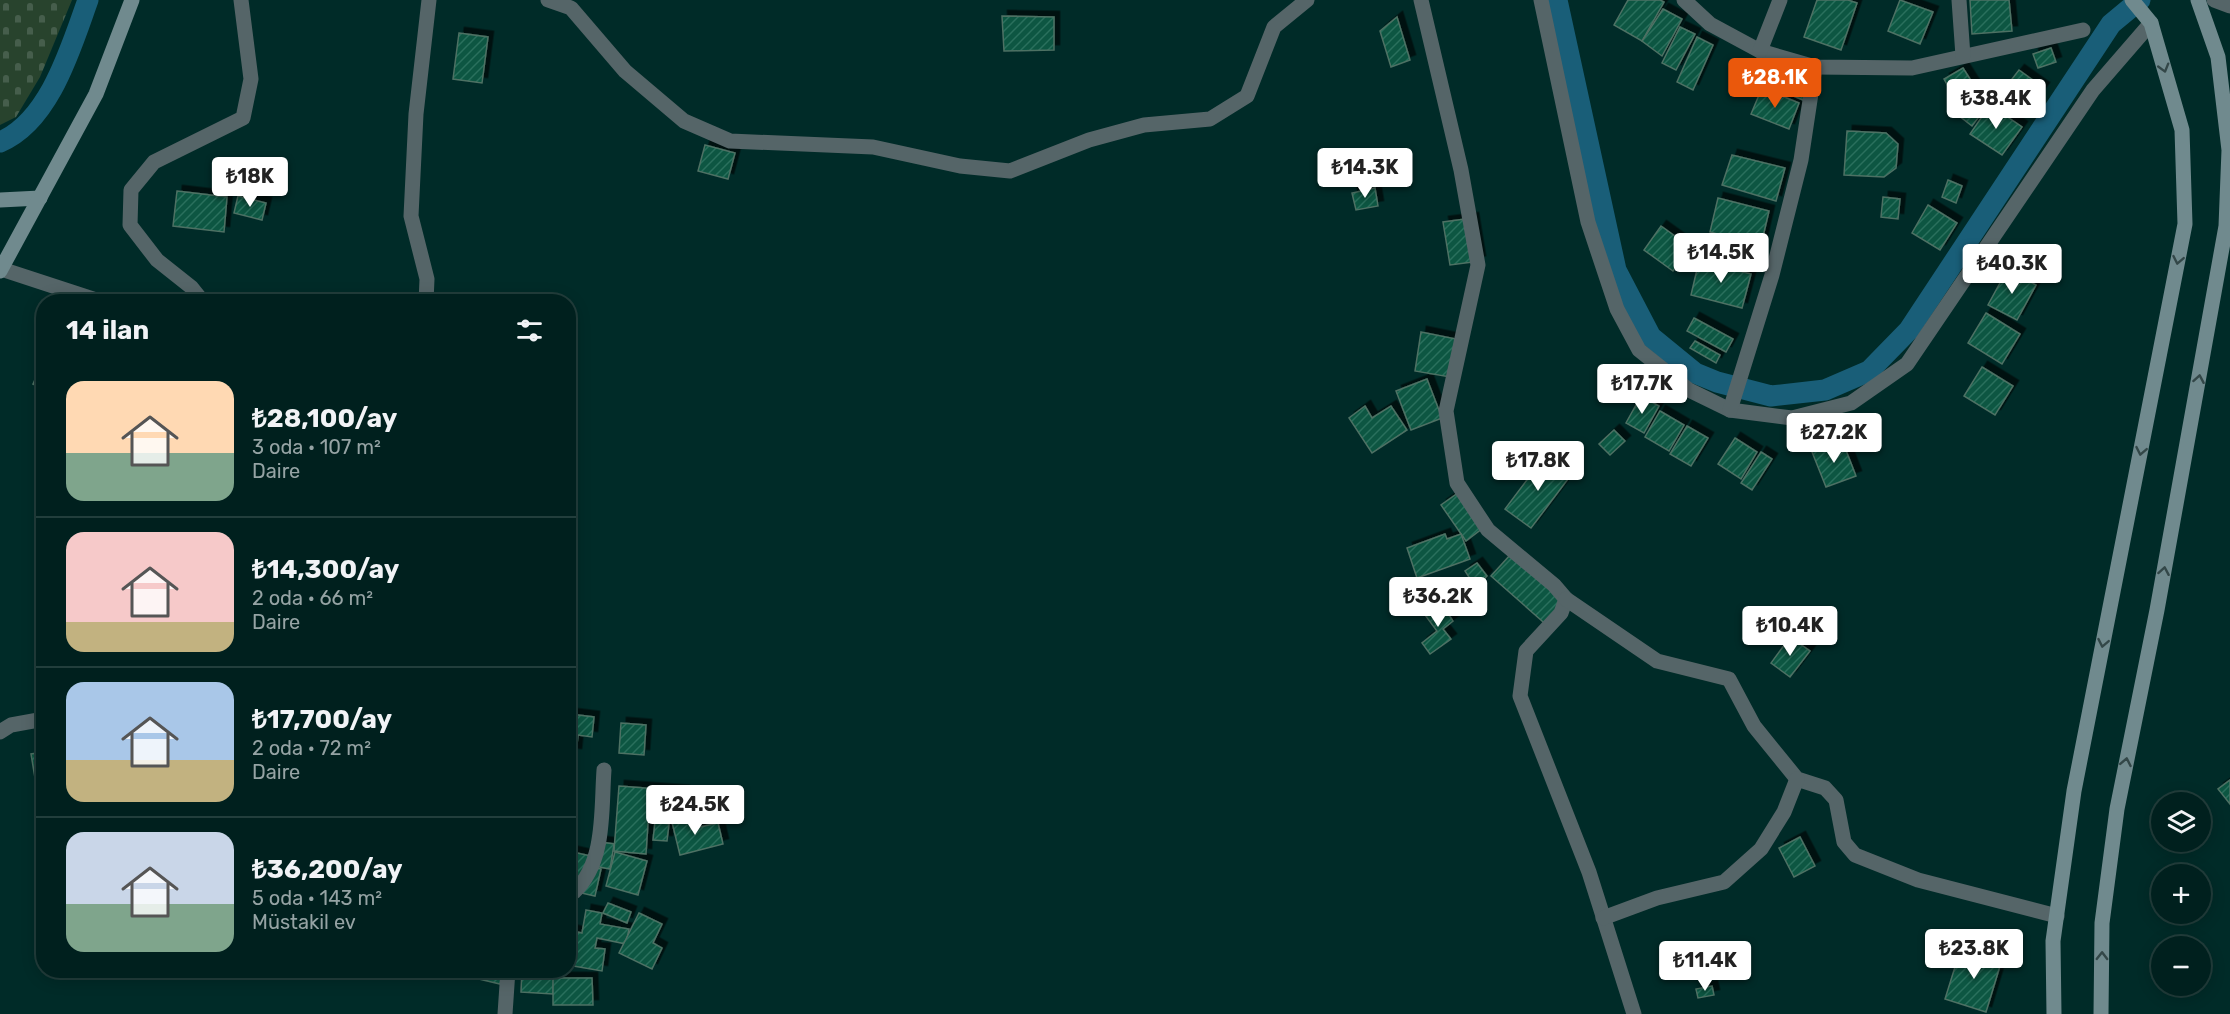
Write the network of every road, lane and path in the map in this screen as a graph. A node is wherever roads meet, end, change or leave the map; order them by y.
1 (132, 0) edge
2 (241, 0) edge
3 (429, 0) edge
4 (548, 0) edge
5 (1307, 0) edge
6 (1421, 0) edge
7 (1541, 0) edge
8 (1683, 0) edge
9 (1780, 0) edge
10 (1959, 0) edge
11 (2132, 0) edge
12 (2198, 0) edge
13 (2214, 0) edge
14 (2230, 6) edge
15 (2147, 19) junction
16 (2082, 30) dead end
17 (1760, 51) junction
18 (1963, 56) junction
19 (1815, 67) junction
20 (40, 198) junction
21 (0, 200) edge
22 (0, 270) edge
23 (76, 294) edge
24 (197, 294) edge
25 (426, 294) edge
26 (1734, 397) junction
27 (1566, 599) junction
28 (36, 720) edge
29 (0, 732) edge
30 (604, 770) dead end
31 (1797, 779) junction
32 (576, 890) edge
33 (2057, 916) junction
34 (1603, 918) junction
35 (507, 978) edge
36 (505, 1014) edge
37 (1634, 1014) edge
38 (2054, 1014) edge
39 (2101, 1014) edge

1 - 20 main road
2 - 24 street
3 - 25 street
4 - 5 street
6 - 27 street
7 - 26 street
8 - 17 street
9 - 17 street
10 - 18 street
11 - 15 main road
39 -> 12 main road
13 - 14 street
15 - 26 street
15 -> 33 main road
16 - 18 street
17 - 19 street
18 - 19 street
19 - 26 street
20 - 21 main road
20 - 22 main road
22 - 23 street
27 - 31 street
27 - 34 street
28 - 29 street
30 - 32 street
31 - 33 street
31 - 34 street
33 - 38 main road
34 - 37 street
35 - 36 street

